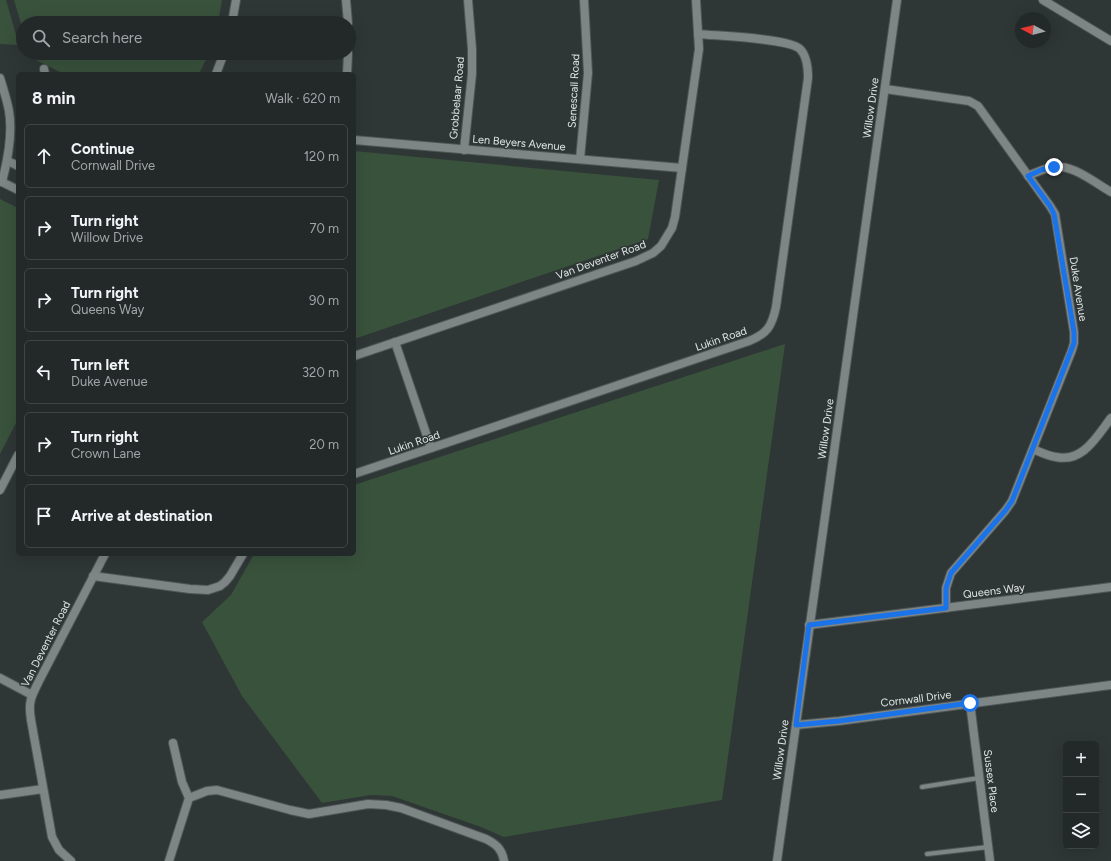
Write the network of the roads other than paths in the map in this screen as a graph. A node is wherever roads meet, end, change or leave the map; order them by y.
1 (236, 0) edge
2 (346, 0) edge
3 (468, 0) edge
4 (584, 0) edge
5 (696, 0) edge
6 (897, 0) edge
7 (1043, 0) edge
8 (233, 16) edge
9 (347, 16) edge
10 (698, 34) junction
11 (1111, 41) edge
12 (221, 60) edge
13 (348, 60) edge
14 (217, 72) edge
15 (347, 72) edge
16 (0, 78) edge
17 (885, 89) junction
18 (356, 140) edge
19 (464, 150) junction
20 (580, 159) junction
21 (8, 161) junction
22 (16, 165) edge
23 (682, 168) junction
24 (1028, 176) junction
25 (1, 181) edge
26 (16, 189) edge
27 (1111, 192) edge
28 (395, 342) junction
29 (356, 355) edge
30 (1111, 418) edge
31 (431, 448) junction
32 (1033, 449) junction
33 (16, 460) edge
34 (356, 473) edge
35 (0, 490) edge
36 (104, 556) edge
37 (242, 556) edge
38 (93, 576) junction
39 (1111, 587) edge
40 (946, 608) junction
41 (809, 625) junction
42 (0, 678) edge
43 (1111, 685) edge
44 (32, 695) junction
45 (970, 703) junction
46 (796, 725) junction
47 (172, 743) dead end
48 (980, 778) junction
49 (922, 787) dead end
50 (43, 789) junction
51 (0, 795) edge
52 (189, 798) junction
53 (988, 846) junction
54 (927, 854) dead end
55 (71, 861) edge
56 (169, 861) edge
57 (504, 861) edge
58 (776, 861) edge
59 (990, 861) edge

1 - 8 street
2 - 9 street
3 - 19 street, Grobbelaar Road
4 - 20 street, Senescall Road
5 - 10 street, Van Deventer Road
6 - 17 street, Willow Drive
7 - 11 street
10 - 23 street, Van Deventer Road
10 - 31 street, Lukin Road
12 - 14 street
13 - 15 street
16 - 21 street
17 - 24 street, Duke Avenue
17 - 41 street, Willow Drive
18 - 19 street, Len Beyers Avenue
19 - 20 street, Len Beyers Avenue
20 - 23 street, Len Beyers Avenue
21 - 22 street
21 - 25 street
23 - 28 street, Van Deventer Road
24 - 27 street
24 - 32 street, Duke Avenue
25 - 26 street
28 - 29 street, Van Deventer Road
28 - 31 street
30 - 32 street
31 - 34 street, Lukin Road
32 - 40 street, Duke Avenue
33 - 35 street
36 - 38 street, Van Deventer Road
37 - 38 street
38 - 44 street, Van Deventer Road
39 - 40 street, Queens Way
40 - 41 street, Queens Way
41 - 46 street, Willow Drive
42 - 44 street
43 - 45 street, Cornwall Drive
44 - 50 street, Van Deventer Road
45 - 46 street, Cornwall Drive
45 - 48 street, Sussex Place
46 - 58 street, Willow Drive
47 - 52 street
48 - 49 lane
48 - 53 street, Sussex Place
50 - 51 street
50 - 55 street, Van Deventer Road
52 - 56 street
52 - 57 street
53 - 54 lane
53 - 59 street, Sussex Place

